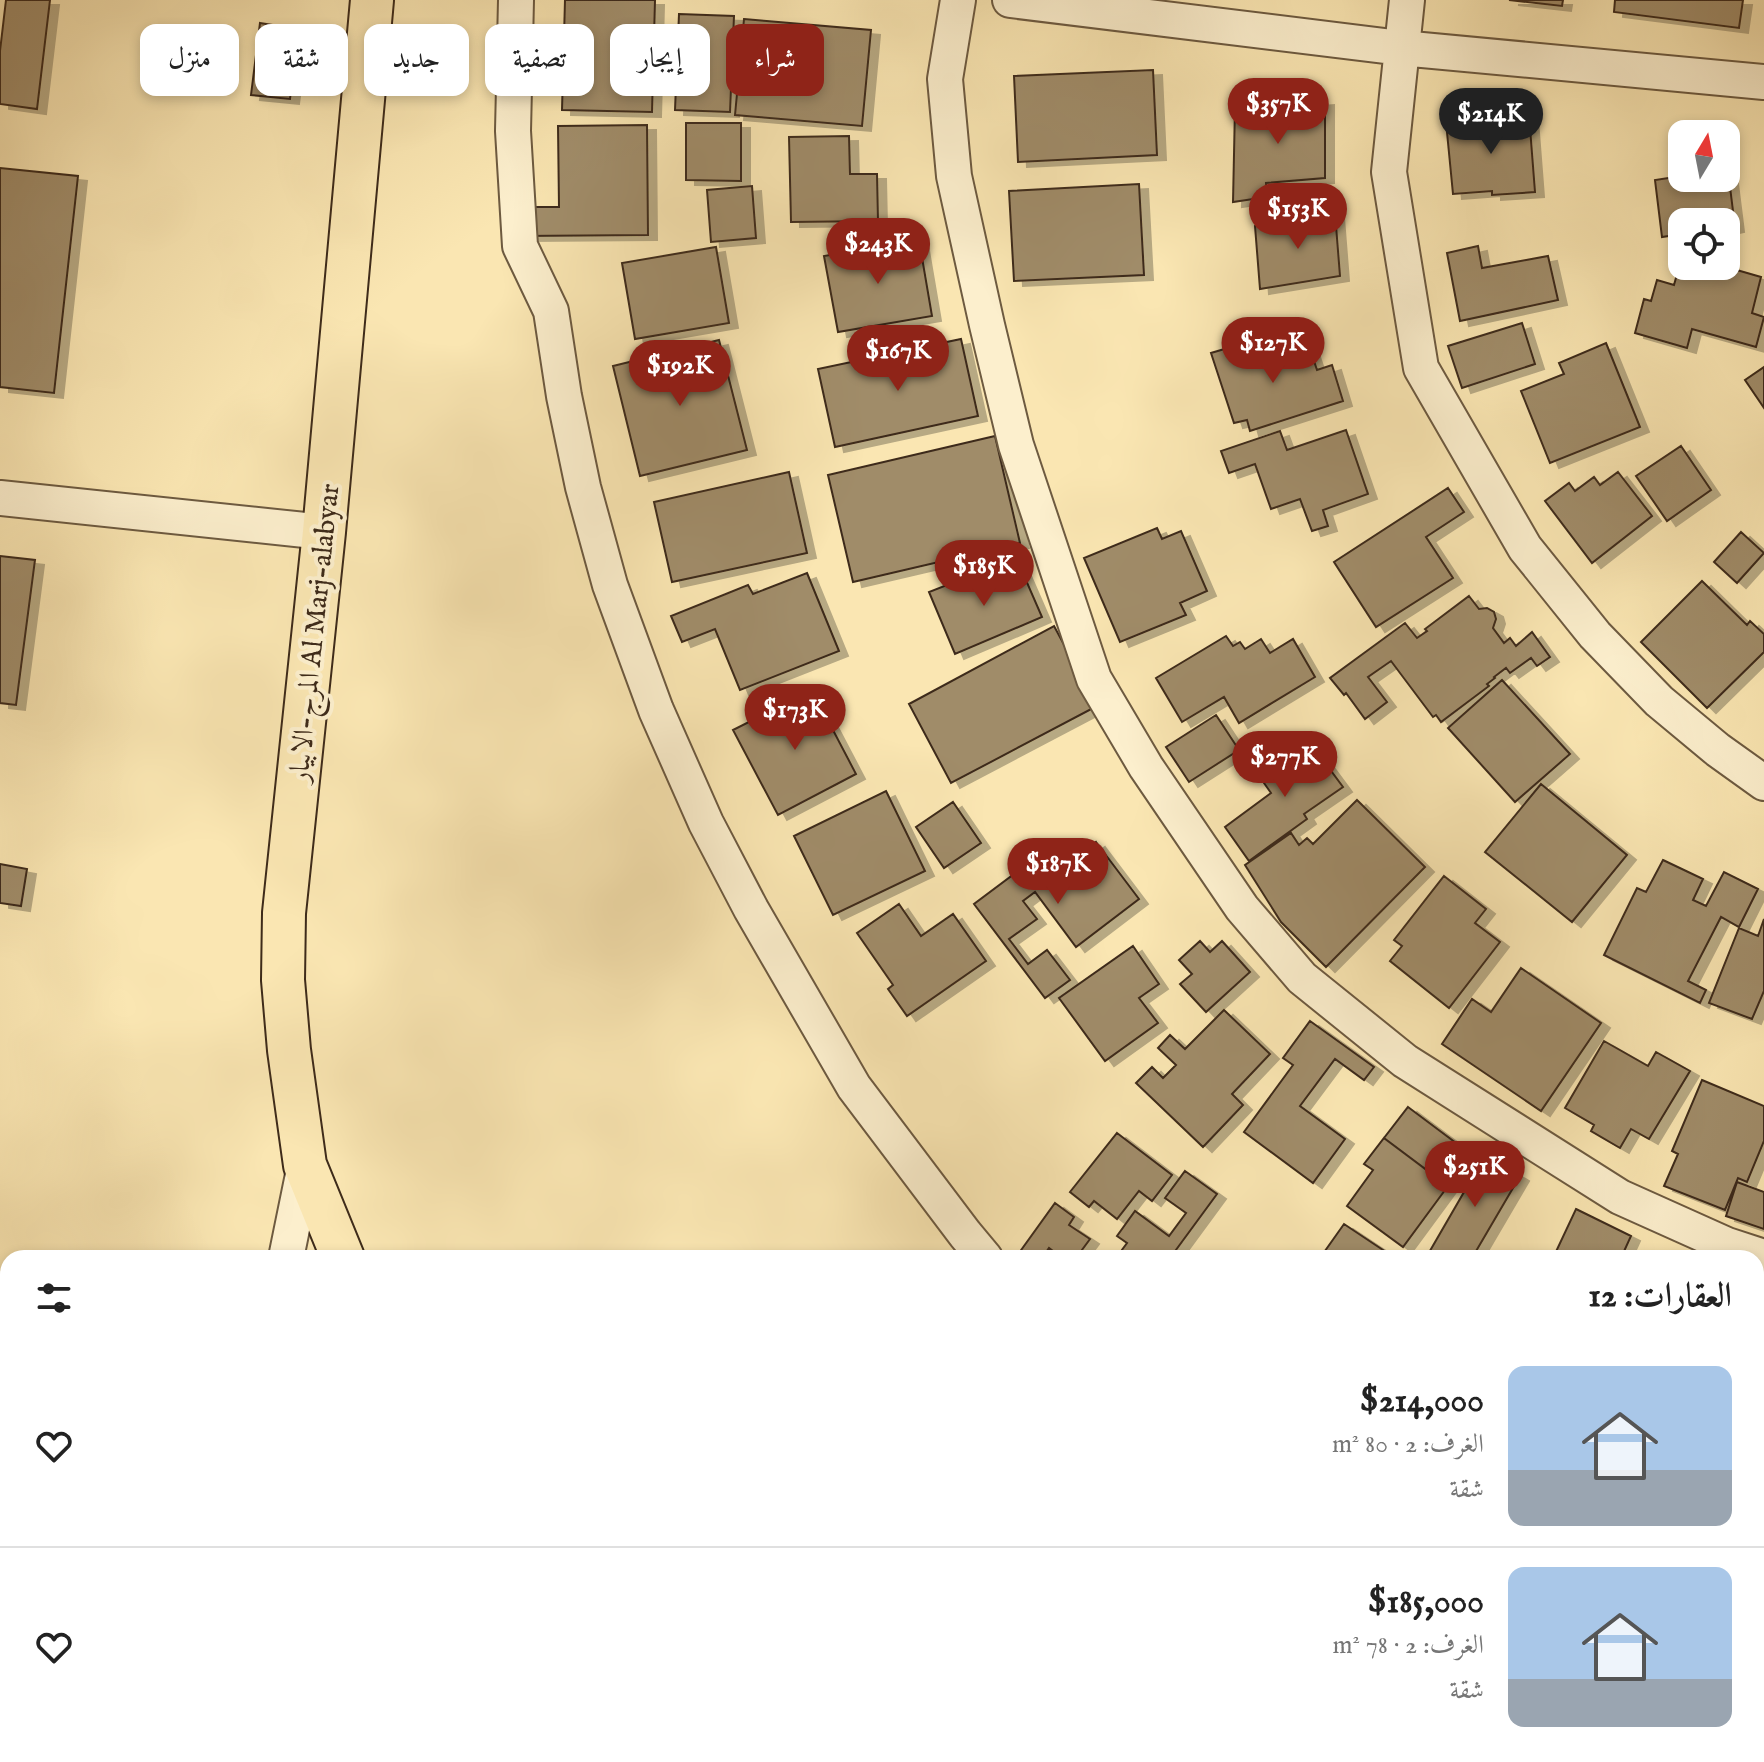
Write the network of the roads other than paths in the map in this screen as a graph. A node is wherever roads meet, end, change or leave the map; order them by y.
1 (372, 0) edge
2 (516, 0) edge
3 (958, 0) edge
4 (1010, 0) edge
5 (1407, 0) edge
6 (1401, 48) junction
7 (1764, 82) edge
8 (0, 498) edge
9 (324, 532) junction
10 (1764, 783) edge
11 (305, 1165) junction
12 (288, 1250) edge
13 (340, 1250) edge
14 (979, 1250) edge
15 (1742, 1250) edge

1 - 9 main road, المرج-الابيار Al Marj-alabyar
2 - 14 street
3 - 15 street
4 - 6 street
5 - 6 street
6 - 7 street
6 - 10 street
8 - 9 street
9 - 11 main road, المرج-الابيار Al Marj-alabyar
11 - 12 street
11 - 13 main road, المرج-الابيار Al Marj-alabyar

